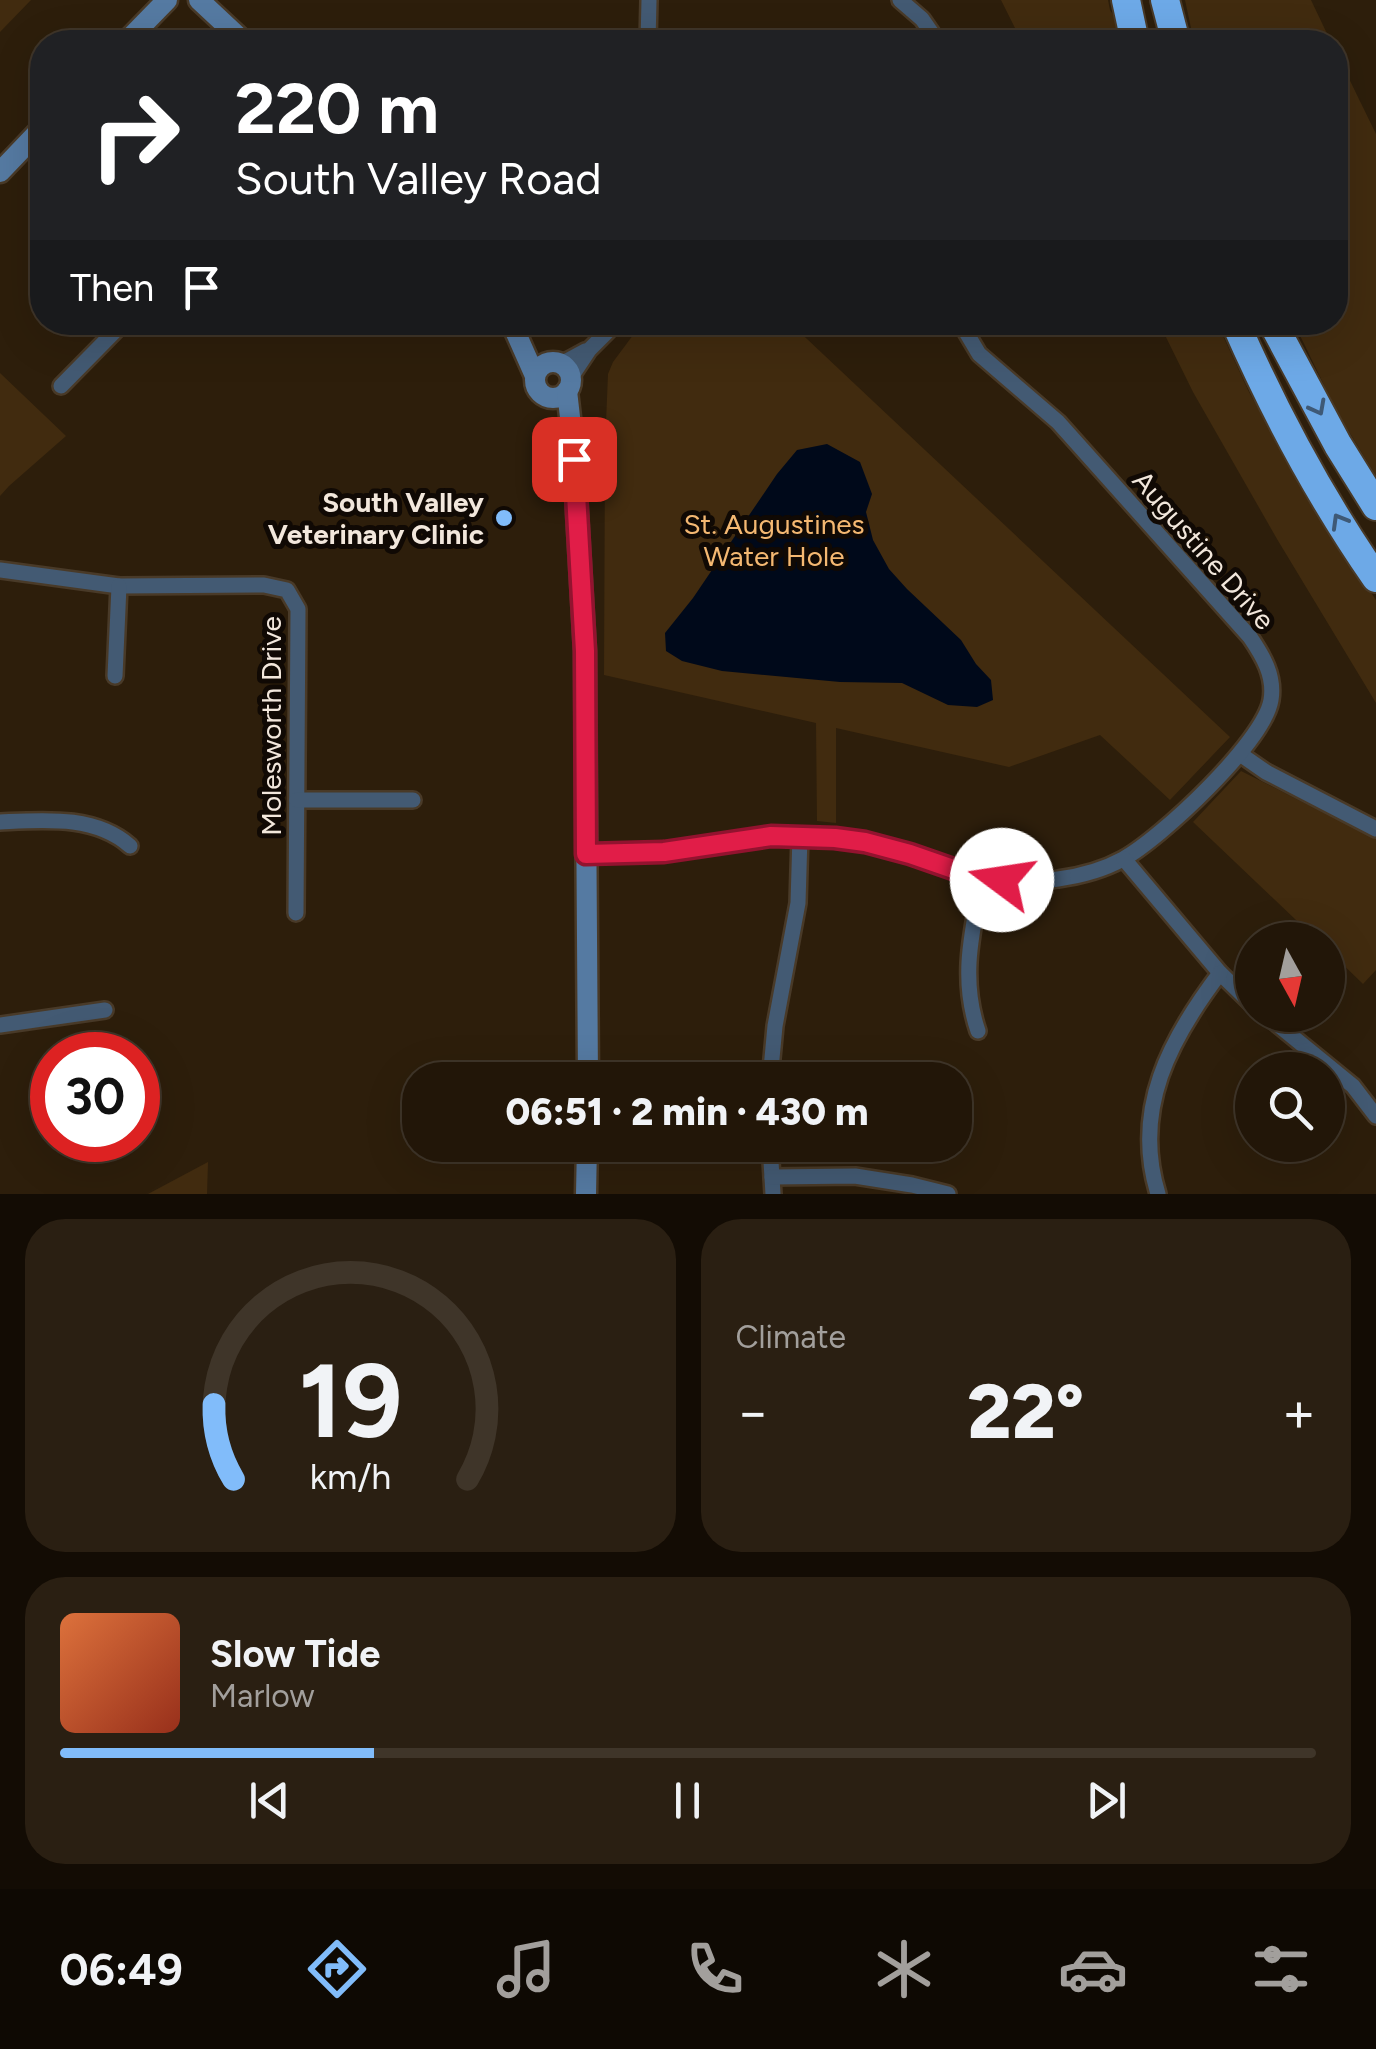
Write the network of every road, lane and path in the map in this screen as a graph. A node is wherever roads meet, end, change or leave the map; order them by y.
1 (167, 0) edge
2 (199, 0) edge
3 (649, 0) edge
4 (900, 0) edge
5 (1126, 0) edge
6 (1165, 0) edge
7 (138, 30) edge
8 (231, 30) edge
9 (648, 30) edge
10 (930, 30) edge
11 (1133, 30) edge
12 (1173, 30) edge
13 (30, 141) edge
14 (0, 172) edge
15 (111, 335) edge
16 (517, 335) edge
17 (521, 335) edge
18 (604, 335) edge
19 (967, 335) edge
20 (1242, 335) edge
21 (1279, 335) edge
22 (560, 378) junction
23 (61, 386) dead end
24 (1376, 506) edge
25 (0, 570) edge
26 (1376, 578) edge
27 (119, 586) junction
28 (115, 676) dead end
29 (1240, 754) junction
30 (297, 800) junction
31 (413, 800) dead end
32 (0, 822) edge
33 (1376, 828) edge
34 (800, 836) junction
35 (130, 846) dead end
36 (586, 854) junction
37 (1124, 858) junction
38 (982, 879) junction
39 (296, 913) dead end
40 (1220, 973) junction
41 (1235, 988) edge
42 (106, 1010) dead end
43 (0, 1025) edge
44 (978, 1030) dead end
45 (1287, 1032) edge
46 (588, 1062) edge
47 (772, 1062) edge
48 (1376, 1116) edge
49 (587, 1162) edge
50 (773, 1186) edge
51 (586, 1194) edge
52 (948, 1194) edge
53 (1158, 1194) edge

1 - 7 main road
2 - 8 main road
3 - 9 street
4 - 10 street
5 - 11 highway
6 - 12 highway
13 - 14 main road
15 - 23 street
16 - 22 main road
17 - 22 main road
18 - 22 street
19 - 29 street, Augustine Drive
26 -> 20 highway
21 -> 24 highway
22 - 36 main road
25 - 27 street, Molesworth Drive
27 - 28 street
27 - 30 street, Molesworth Drive
29 - 33 street
29 - 37 street, Augustine Drive
30 - 31 street
30 - 39 street, Molesworth Drive
32 - 35 street
34 - 36 street, Augustine Drive
34 - 38 street, Augustine Drive
34 - 47 street
36 - 46 main road
37 - 38 street, Augustine Drive
37 - 40 street
38 - 44 street
40 - 41 street
40 - 53 street
42 - 43 street
45 - 48 street
49 - 51 main road
50 - 52 street

